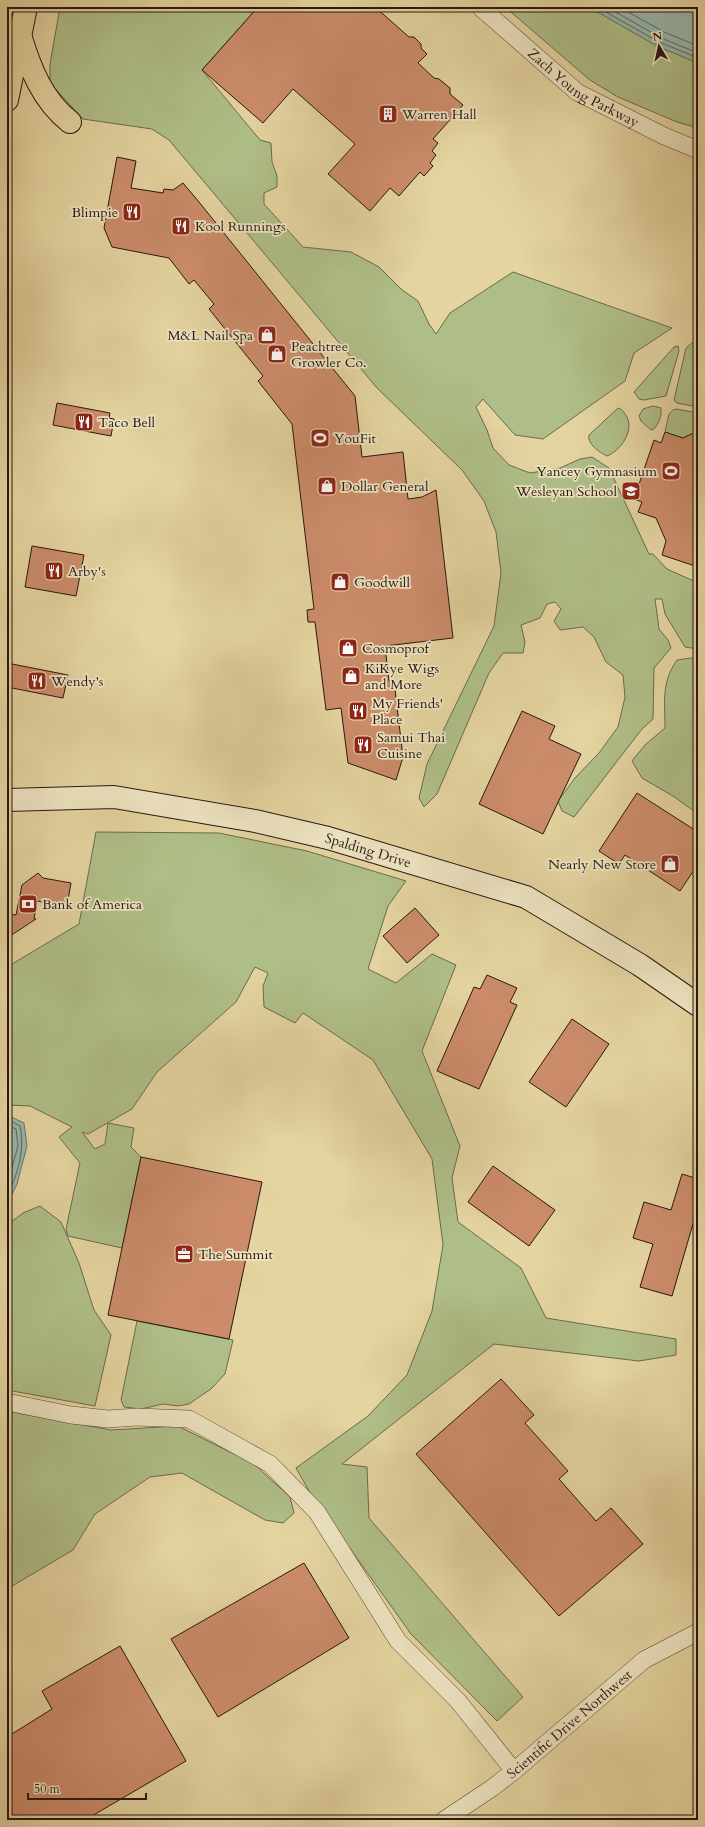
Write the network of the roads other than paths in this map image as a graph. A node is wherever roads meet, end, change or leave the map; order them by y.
1 (26, 7) edge
2 (480, 7) edge
3 (20, 35) junction
4 (7, 100) edge
5 (70, 122) dead end
6 (698, 150) edge
7 (7, 800) edge
8 (698, 1005) edge
9 (7, 1402) edge
10 (698, 1632) edge
11 (514, 1771) junction
12 (444, 1820) edge

1 - 3 highway
2 - 6 street, Zach Young Parkway
3 - 4 highway
3 - 5 highway
7 - 8 main road, Spalding Drive
9 - 11 street
10 - 11 street, Scientific Drive Northwest
11 - 12 street, Scientific Drive Northwest

